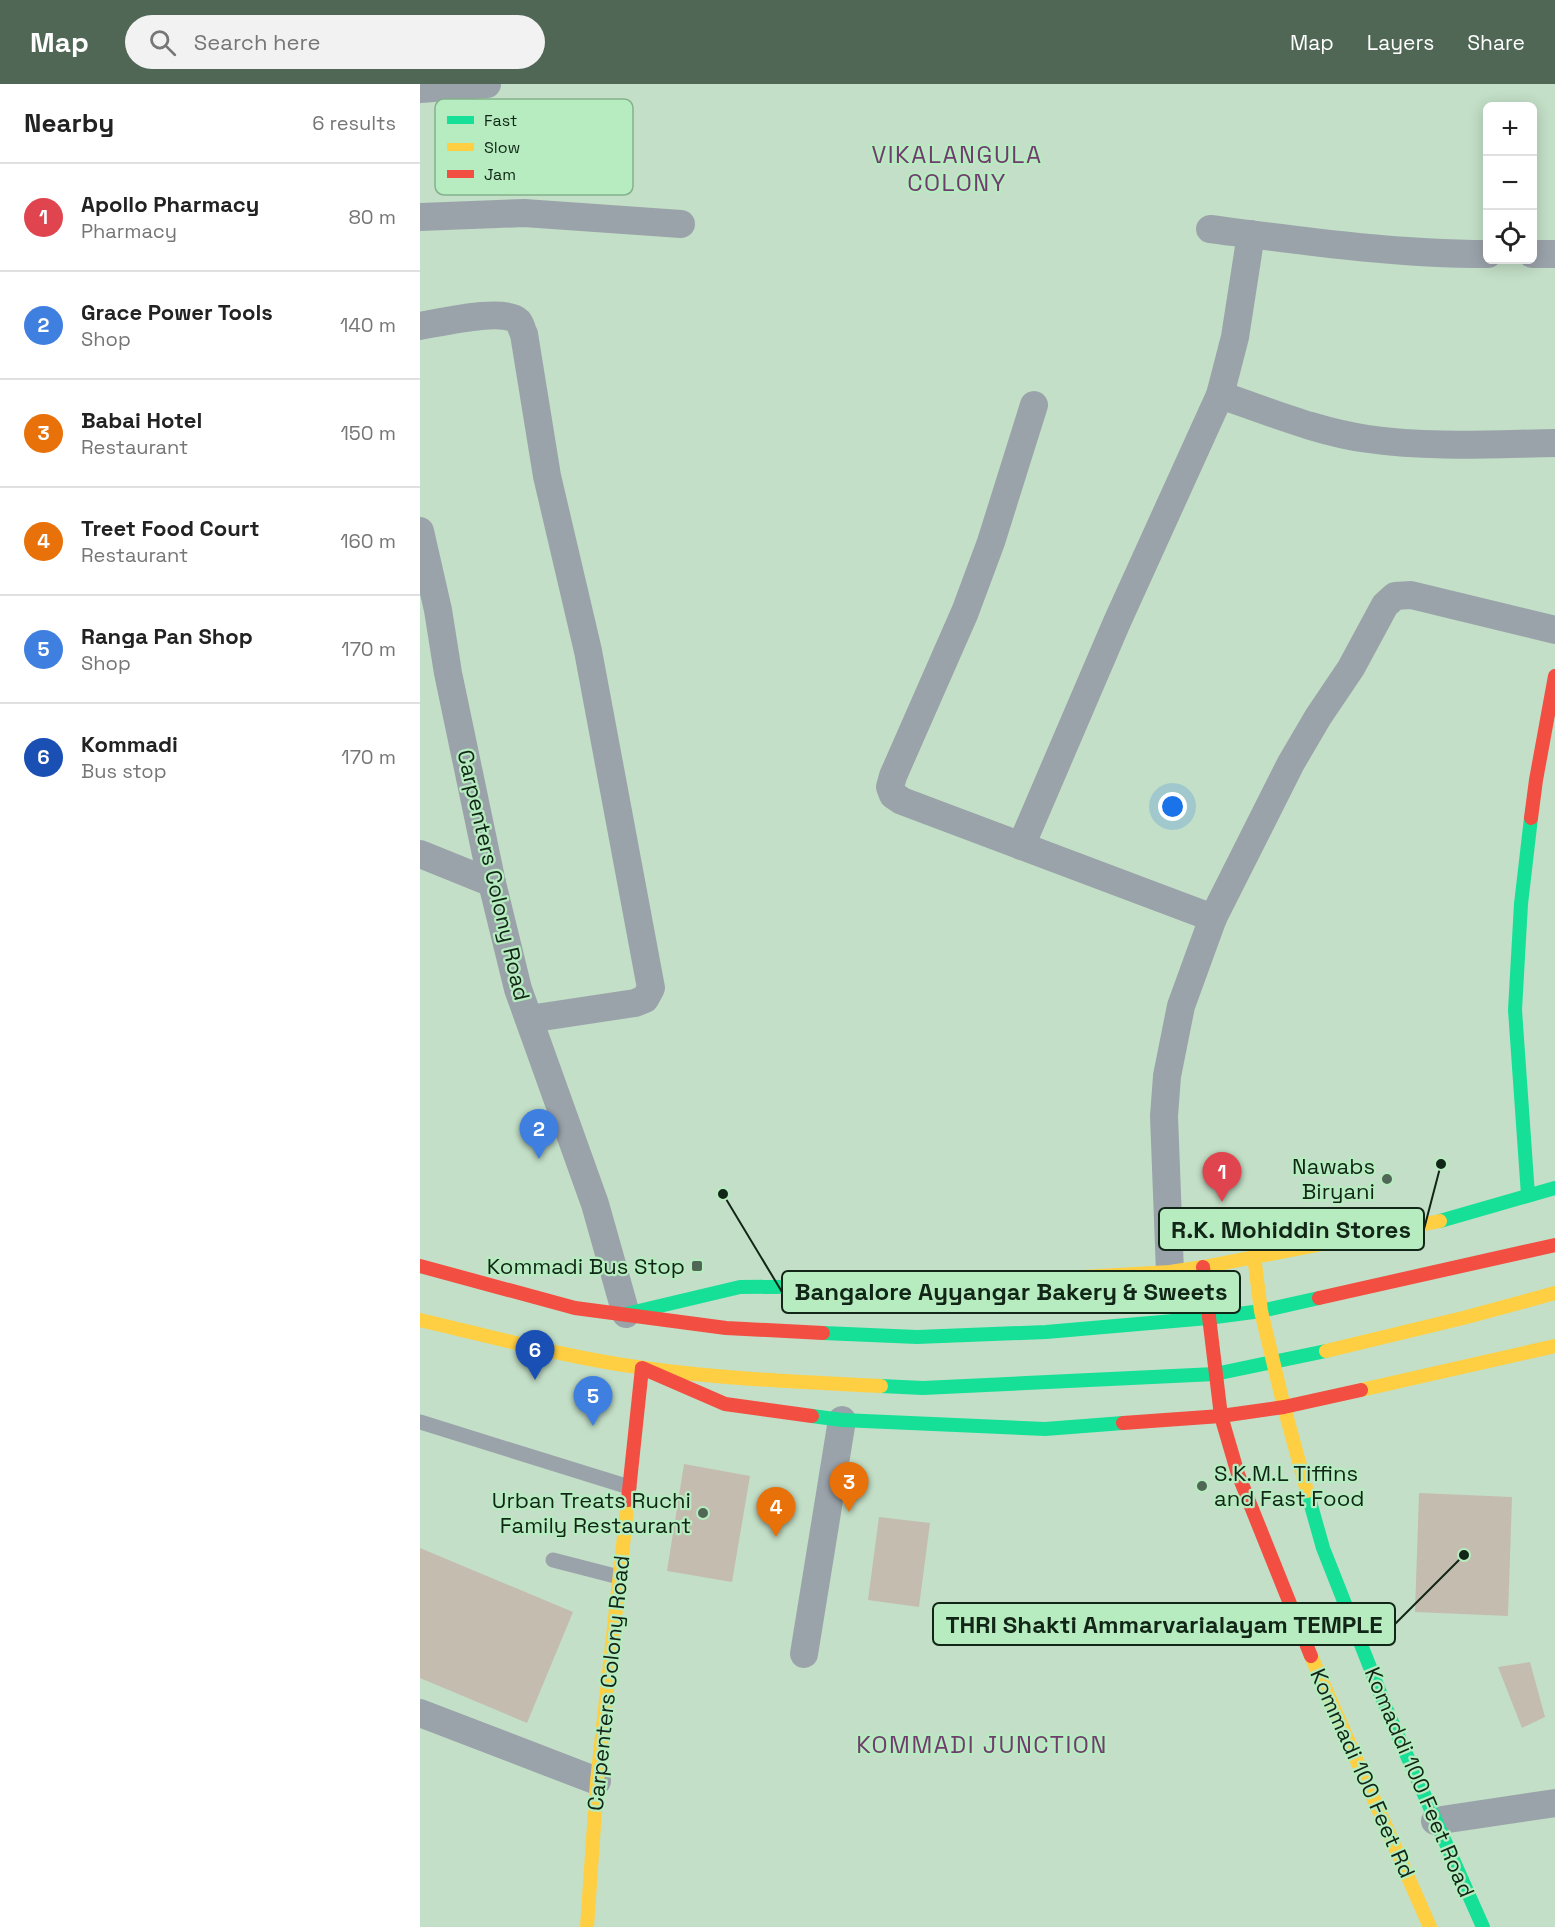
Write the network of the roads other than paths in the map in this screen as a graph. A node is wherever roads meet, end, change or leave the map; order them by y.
1 (487, 84) edge
2 (420, 89) edge
3 (420, 217) edge
4 (681, 224) dead end
5 (1210, 229) dead end
6 (1251, 234) junction
7 (1483, 254) edge
8 (1537, 254) edge
9 (1555, 254) edge
10 (420, 326) edge
11 (1220, 395) junction
12 (1034, 405) dead end
13 (1555, 443) edge
14 (420, 531) edge
15 (429, 606) edge
16 (1555, 630) edge
17 (1555, 676) edge
18 (1021, 846) junction
19 (420, 854) edge
20 (492, 883) junction
21 (1214, 918) junction
22 (529, 1019) junction
23 (1555, 1188) edge
24 (1528, 1195) junction
25 (1555, 1245) edge
26 (1254, 1256) junction
27 (420, 1266) edge
28 (1203, 1268) junction
29 (1170, 1272) junction
30 (1555, 1293) edge
31 (1261, 1311) junction
32 (626, 1314) junction
33 (1208, 1318) junction
34 (420, 1320) edge
35 (1555, 1346) edge
36 (1274, 1363) junction
37 (642, 1368) junction
38 (1215, 1374) junction
39 (1284, 1407) junction
40 (1221, 1416) junction
41 (842, 1420) junction
42 (420, 1422) edge
43 (629, 1487) junction
44 (553, 1560) dead end
45 (619, 1577) junction
46 (804, 1654) dead end
47 (420, 1713) edge
48 (597, 1781) junction
49 (1555, 1803) edge
50 (1435, 1821) junction
51 (587, 1927) edge
52 (1430, 1927) edge
53 (1483, 1927) edge

1 - 2 street
3 - 4 street
5 - 6 street
6 - 7 street
6 - 11 street
8 - 9 street
10 - 22 street
11 - 13 street
11 - 18 street
12 - 18 street
14 - 15 street, Carpenters Colony Road
15 - 20 street, Carpenters Colony Road
16 - 21 street
17 - 24 main road
18 - 21 street
19 - 20 street
20 - 22 street, Carpenters Colony Road
21 - 29 street
22 - 32 street, Carpenters Colony Road
23 - 24 main road
24 - 26 main road
25 - 31 main road
26 - 28 main road
26 - 31 main road, Komaddi 100 Feet Road
27 - 32 main road
28 - 29 main road
28 - 33 main road
29 - 32 main road
30 - 36 main road
31 - 33 main road
31 - 36 main road, Komaddi 100 Feet Road
32 - 33 main road
33 - 38 main road
34 - 37 main road
35 - 39 main road
36 - 38 main road
36 - 39 main road, Komaddi 100 Feet Road
37 - 38 main road
37 - 41 main road
37 - 43 main road, Carpenters Colony Road
38 - 40 main road
39 - 40 main road
39 - 50 main road, Komaddi 100 Feet Road
40 - 41 main road
40 - 52 main road, Kommadi 100 Feet Rd
41 - 46 street
42 - 43 lane
43 - 45 main road, Carpenters Colony Road
44 - 45 lane
45 - 48 main road, Carpenters Colony Road
47 - 48 street
48 - 51 main road, Carpenters Colony Road
49 - 50 street
50 - 53 main road, Komaddi 100 Feet Road

